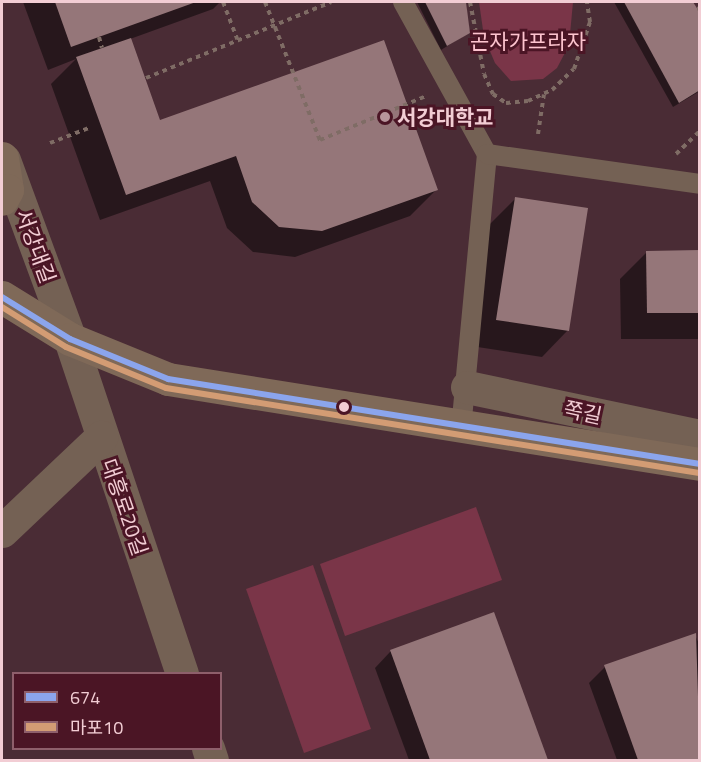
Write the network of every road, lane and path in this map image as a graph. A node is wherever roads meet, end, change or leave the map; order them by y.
1 (223, 2) edge
2 (266, 2) edge
3 (331, 2) edge
4 (403, 2) edge
5 (471, 2) edge
6 (587, 2) edge
7 (275, 24) junction
8 (99, 37) dead end
9 (237, 39) junction
10 (102, 48) dead end
11 (146, 78) dead end
12 (449, 87) junction
13 (544, 94) junction
14 (91, 127) dead end
15 (50, 143) dead end
16 (2, 153) edge
17 (487, 154) junction
18 (2, 158) edge
19 (534, 160) junction
20 (699, 184) edge
21 (2, 199) edge
22 (2, 297) edge
23 (70, 339) junction
24 (467, 387) junction
25 (462, 428) junction
26 (699, 436) edge
27 (101, 437) junction
28 (699, 464) edge
29 (2, 531) edge
30 (181, 672) edge

1 - 9 path
2 - 7 path
3 - 7 path
4 - 12 lane
5 - 13 path
6 - 13 path
7 - 9 path
7 - 12 path
8 - 10 path
9 - 11 path
12 - 17 lane
13 - 19 path
14 - 15 path
16 - 23 street, 서강대길
17 - 19 lane
17 - 24 lane
18 - 21 main road
19 - 20 lane
22 - 23 main road
23 - 25 main road
23 - 27 street, 대흥로20길
24 - 25 lane
24 - 26 street, 쪽길
25 - 28 main road
27 - 29 street
27 - 30 street, 대흥로20길

